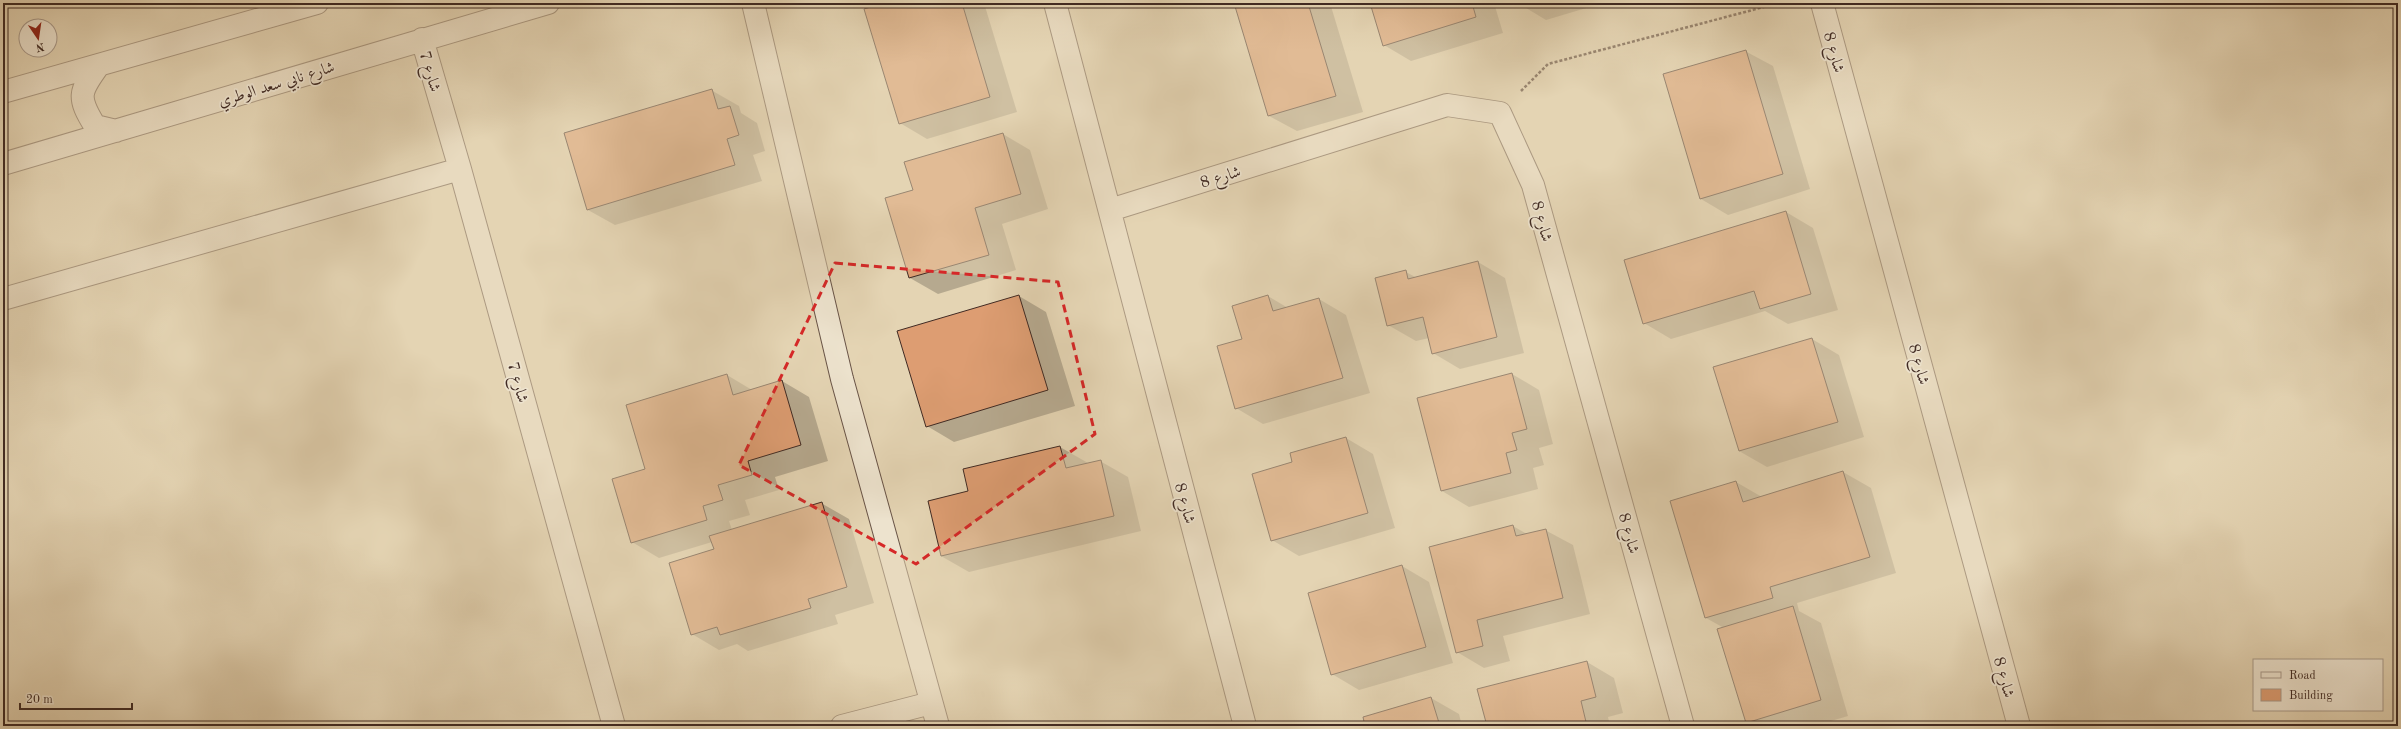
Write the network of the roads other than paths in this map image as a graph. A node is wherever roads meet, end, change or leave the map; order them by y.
1 (316, 3) edge
2 (548, 3) edge
3 (753, 3) edge
4 (1055, 3) edge
5 (1822, 3) edge
6 (422, 39) junction
7 (98, 65) junction
8 (3, 92) edge
9 (116, 131) junction
10 (3, 164) edge
11 (460, 169) junction
12 (1110, 210) junction
13 (3, 299) edge
14 (931, 703) junction
15 (614, 726) edge
16 (842, 726) edge
17 (938, 726) edge
18 (1245, 726) edge
19 (1683, 726) edge
20 (2019, 726) edge

1 - 7 street
2 - 6 street, شارع نابي سعد الوطري
3 - 14 street
4 - 12 street, شارع 8
5 - 20 street, شارع 8
6 - 9 street, شارع نابي سعد الوطري
6 - 11 street, شارع 7
7 - 8 street
7 - 9 street
9 - 10 street, شارع نابي سعد الوطري
11 - 13 street
11 - 15 street, شارع 7
12 - 18 street, شارع 8
12 - 19 street, شارع 8
14 - 16 street
14 - 17 street

